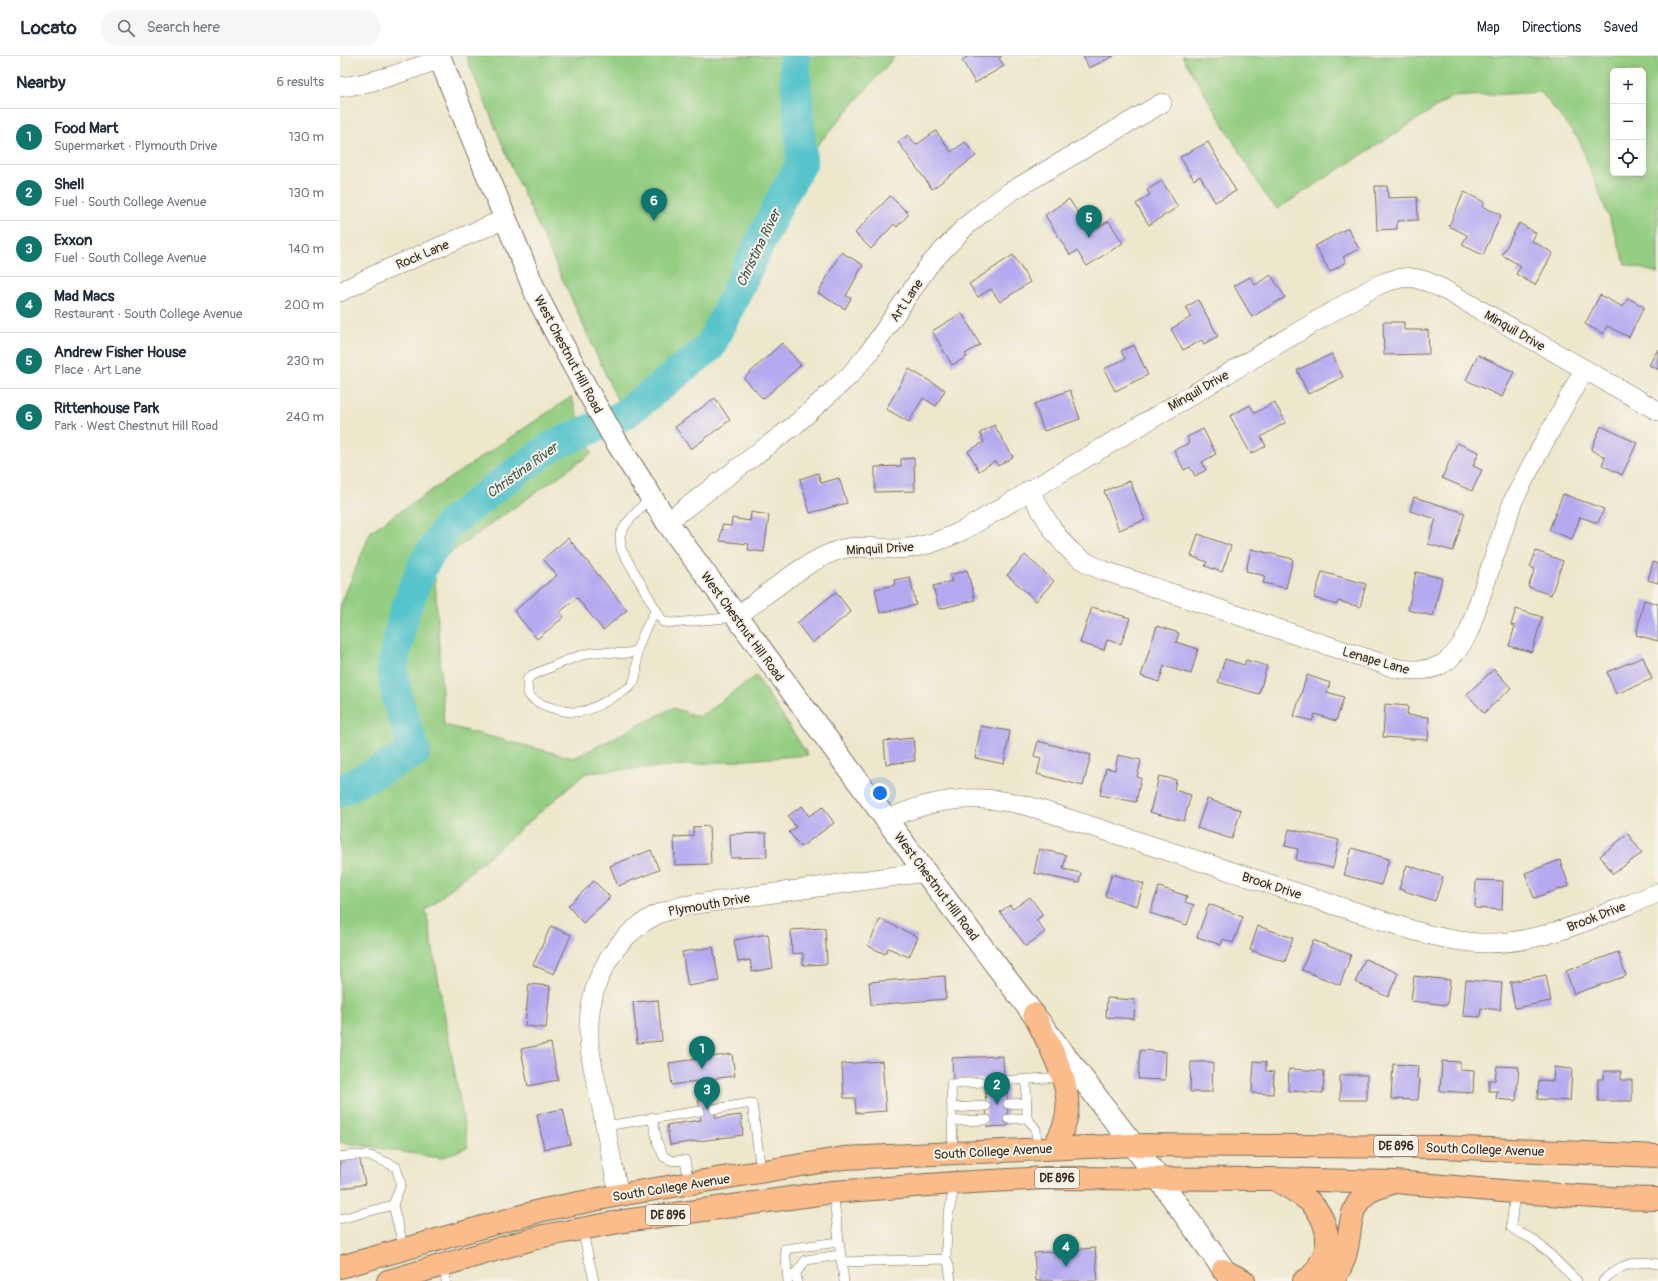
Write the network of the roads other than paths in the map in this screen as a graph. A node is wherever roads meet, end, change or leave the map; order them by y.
1 (440, 57) edge
2 (340, 87) edge
3 (1162, 103) dead end
4 (506, 219) junction
5 (340, 292) edge
6 (1584, 370) junction
7 (1658, 411) edge
8 (1029, 490) junction
9 (651, 496) junction
10 (667, 522) junction
11 (656, 609) junction
12 (736, 617) junction
13 (637, 650) junction
14 (886, 820) junction
15 (925, 872) junction
16 (1658, 893) edge
17 (1034, 1014) junction
18 (1063, 1077) junction
19 (1026, 1080) junction
20 (1026, 1103) junction
21 (1008, 1104) dead end
22 (986, 1106) dead end
23 (952, 1108) junction
24 (714, 1109) dead end
25 (700, 1111) dead end
26 (652, 1117) junction
27 (1027, 1118) junction
28 (1008, 1119) dead end
29 (987, 1120) dead end
30 (952, 1121) junction
31 (605, 1126) junction
32 (1134, 1145) junction
33 (1045, 1148) junction
34 (953, 1153) junction
35 (1658, 1156) edge
36 (340, 1157) edge
37 (761, 1172) junction
38 (1159, 1179) junction
39 (1275, 1179) junction
40 (1395, 1182) junction
41 (955, 1183) junction
42 (689, 1184) junction
43 (833, 1192) junction
44 (1515, 1192) junction
45 (620, 1195) junction
46 (1658, 1199) edge
47 (393, 1205) junction
48 (340, 1219) edge
49 (582, 1229) junction
50 (839, 1242) junction
51 (404, 1249) junction
52 (841, 1259) junction
53 (946, 1259) junction
54 (1658, 1264) edge
55 (340, 1267) edge
56 (446, 1273) edge
57 (1228, 1275) edge
58 (394, 1280) edge
59 (594, 1281) edge
60 (788, 1281) edge
61 (797, 1281) edge
62 (844, 1281) edge
63 (951, 1281) edge
64 (1244, 1281) edge
65 (1304, 1281) edge
66 (1333, 1281) edge
67 (1577, 1281) edge
68 (1603, 1281) edge

1 - 2 street
1 - 4 street, West Chestnut Hill Road
3 - 10 street, Art Lane
4 - 5 street, Rock Lane
4 - 9 street, West Chestnut Hill Road
6 - 7 street, Minquil Drive
6 - 8 street, Minquil Drive
6 - 8 street, Lenape Lane
8 - 12 street, Minquil Drive
9 - 10 street, West Chestnut Hill Road
9 - 11 lane
10 - 12 street, West Chestnut Hill Road
11 - 12 lane
11 - 13 lane
12 - 14 street, West Chestnut Hill Road
13 - 13 lane
14 - 15 street, West Chestnut Hill Road
14 - 16 street, Brook Drive
15 - 17 street, West Chestnut Hill Road
15 - 31 street, Plymouth Drive
17 - 18 main road
17 - 32 street, West Chestnut Hill Road
18 - 19 lane
18 - 33 main road
19 - 20 lane
19 - 23 lane
20 - 21 lane
20 - 27 lane
22 - 23 lane
23 - 30 lane
24 - 37 lane
25 - 26 lane
26 - 31 lane
26 - 42 lane
27 - 28 lane
27 - 33 lane
29 - 30 lane
30 - 34 lane
31 - 45 street, Plymouth Drive
32 - 33 main road, South College Avenue / DE 896
32 - 35 main road, South College Avenue / DE 896
32 - 38 street, West Chestnut Hill Road
33 - 34 main road, South College Avenue / DE 896
34 - 37 main road, South College Avenue / DE 896
36 - 47 lane
37 - 42 main road, South College Avenue / DE 896
38 - 39 main road, South College Avenue / DE 896
38 - 41 main road, South College Avenue / DE 896
38 - 57 street, West Chestnut Hill Road
39 - 40 main road, South College Avenue / DE 896
39 - 65 main road
40 - 44 main road, South College Avenue / DE 896
40 - 66 main road
41 - 43 main road, South College Avenue / DE 896
41 - 53 lane
42 - 45 main road, South College Avenue / DE 896
43 - 49 main road, South College Avenue / DE 896
43 - 50 lane
44 - 46 main road, South College Avenue / DE 896
44 - 67 lane
45 - 51 main road, South College Avenue / DE 896
47 - 48 lane
47 - 51 lane
49 - 56 main road, South College Avenue / DE 896
49 - 59 lane
50 - 52 lane
50 - 60 lane
51 - 55 main road, South College Avenue / DE 896
52 - 53 lane
52 - 61 lane
52 - 62 lane
53 - 63 lane
54 - 68 lane
56 - 58 main road, South College Avenue / DE 896
57 - 64 main road

